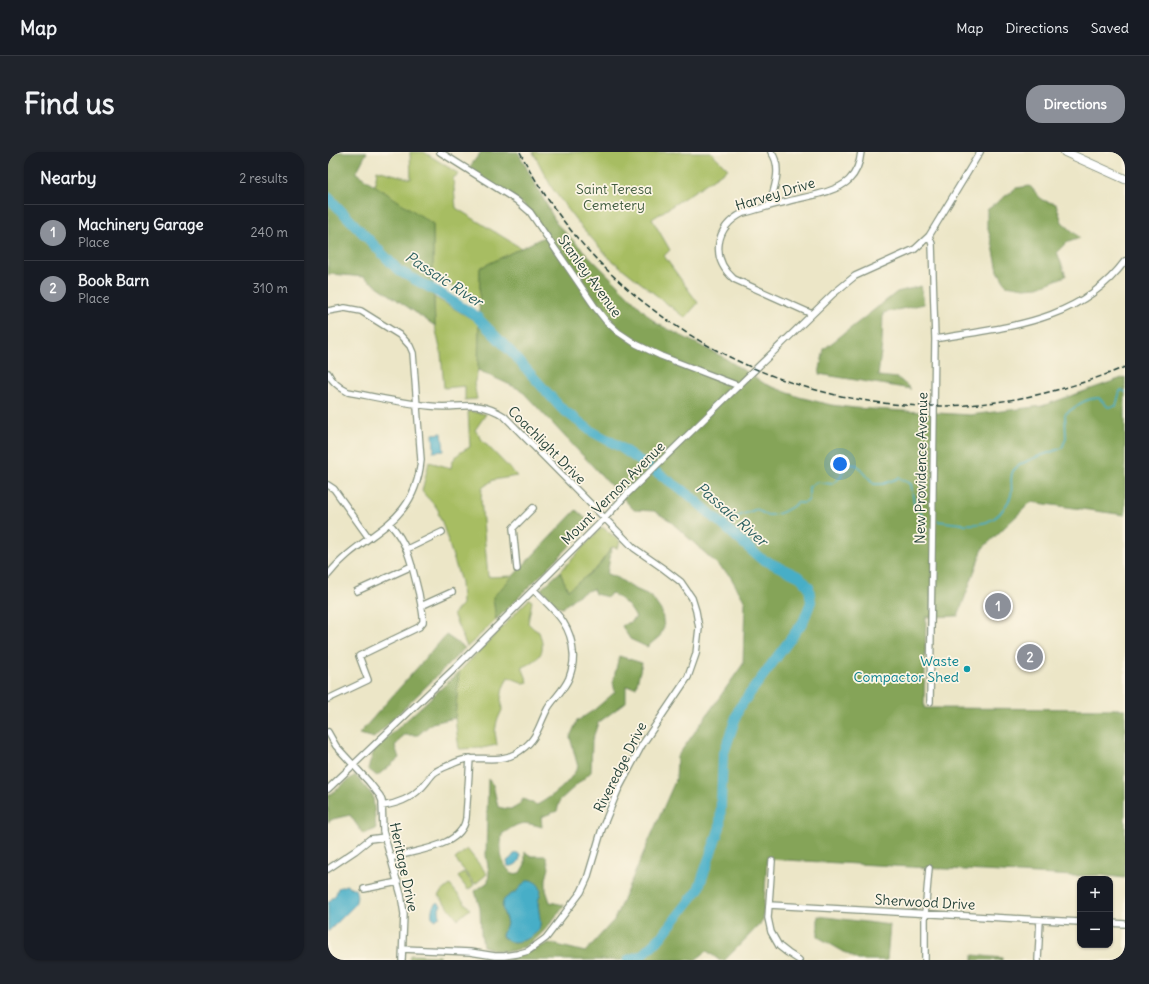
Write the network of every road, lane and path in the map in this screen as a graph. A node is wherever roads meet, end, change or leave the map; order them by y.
1 (440, 152) edge
2 (771, 152) edge
3 (861, 152) edge
4 (980, 152) edge
5 (1065, 152) edge
6 (1125, 179) edge
7 (769, 206) junction
8 (929, 236) junction
9 (1125, 261) edge
10 (328, 311) edge
11 (812, 314) junction
12 (935, 339) junction
13 (328, 373) edge
14 (739, 386) junction
15 (417, 404) junction
16 (328, 484) edge
17 (533, 508) dead end
18 (604, 519) junction
19 (390, 524) junction
20 (442, 532) dead end
21 (369, 538) junction
22 (407, 549) junction
23 (412, 566) junction
24 (517, 569) dead end
25 (328, 575) edge
26 (534, 590) junction
27 (358, 591) dead end
28 (452, 592) dead end
29 (421, 606) junction
30 (328, 699) edge
31 (930, 702) dead end
32 (328, 732) edge
33 (470, 758) junction
34 (353, 765) junction
35 (328, 789) edge
36 (382, 806) junction
37 (385, 837) junction
38 (391, 858) junction
39 (772, 861) dead end
40 (929, 868) dead end
41 (328, 869) edge
42 (398, 882) junction
43 (364, 889) dead end
44 (769, 905) junction
45 (925, 914) junction
46 (1040, 920) junction
47 (1077, 922) edge
48 (1113, 923) edge
49 (1125, 924) edge
50 (403, 949) junction
51 (402, 960) edge
52 (799, 960) edge
53 (925, 960) edge
54 (1038, 960) edge

1 - 14 street, Stanley Avenue
2 - 7 street
3 - 7 street, Harvey Drive
4 - 8 street, Mount Vernon Avenue
5 - 6 main road
7 - 11 street, Harvey Drive
8 - 11 street, Mount Vernon Avenue
8 - 12 street, New Providence Avenue
9 - 12 street
10 - 15 street
11 - 14 street, Mount Vernon Avenue
12 - 31 street, New Providence Avenue
13 - 15 street, Coachlight Drive
14 - 18 street, Mount Vernon Avenue
15 - 18 street, Coachlight Drive
15 - 19 street
16 - 21 street
17 - 24 street
18 - 26 street, Mount Vernon Avenue
18 - 50 street, Riveredge Drive
19 - 21 street
19 - 22 street
20 - 22 street
21 - 25 street
22 - 23 street
23 - 27 street
23 - 29 street
26 - 33 street
26 - 34 street, Mount Vernon Avenue
28 - 29 street
29 - 30 street
32 - 34 street, Heritage Drive
33 - 36 street
33 - 38 street
34 - 35 street, Mount Vernon Avenue
34 - 36 street, Heritage Drive
36 - 37 street, Heritage Drive
37 - 38 street, Heritage Drive
37 - 41 street
38 - 42 street, Heritage Drive
39 - 44 street
40 - 45 street
42 - 43 street
42 - 50 street, Heritage Drive
44 - 45 street, Sherwood Drive
44 - 52 street
45 - 46 street, Sherwood Drive
45 - 53 street
46 - 47 street, Sherwood Drive
46 - 54 street
48 - 49 street
50 - 51 street, Heritage Drive

